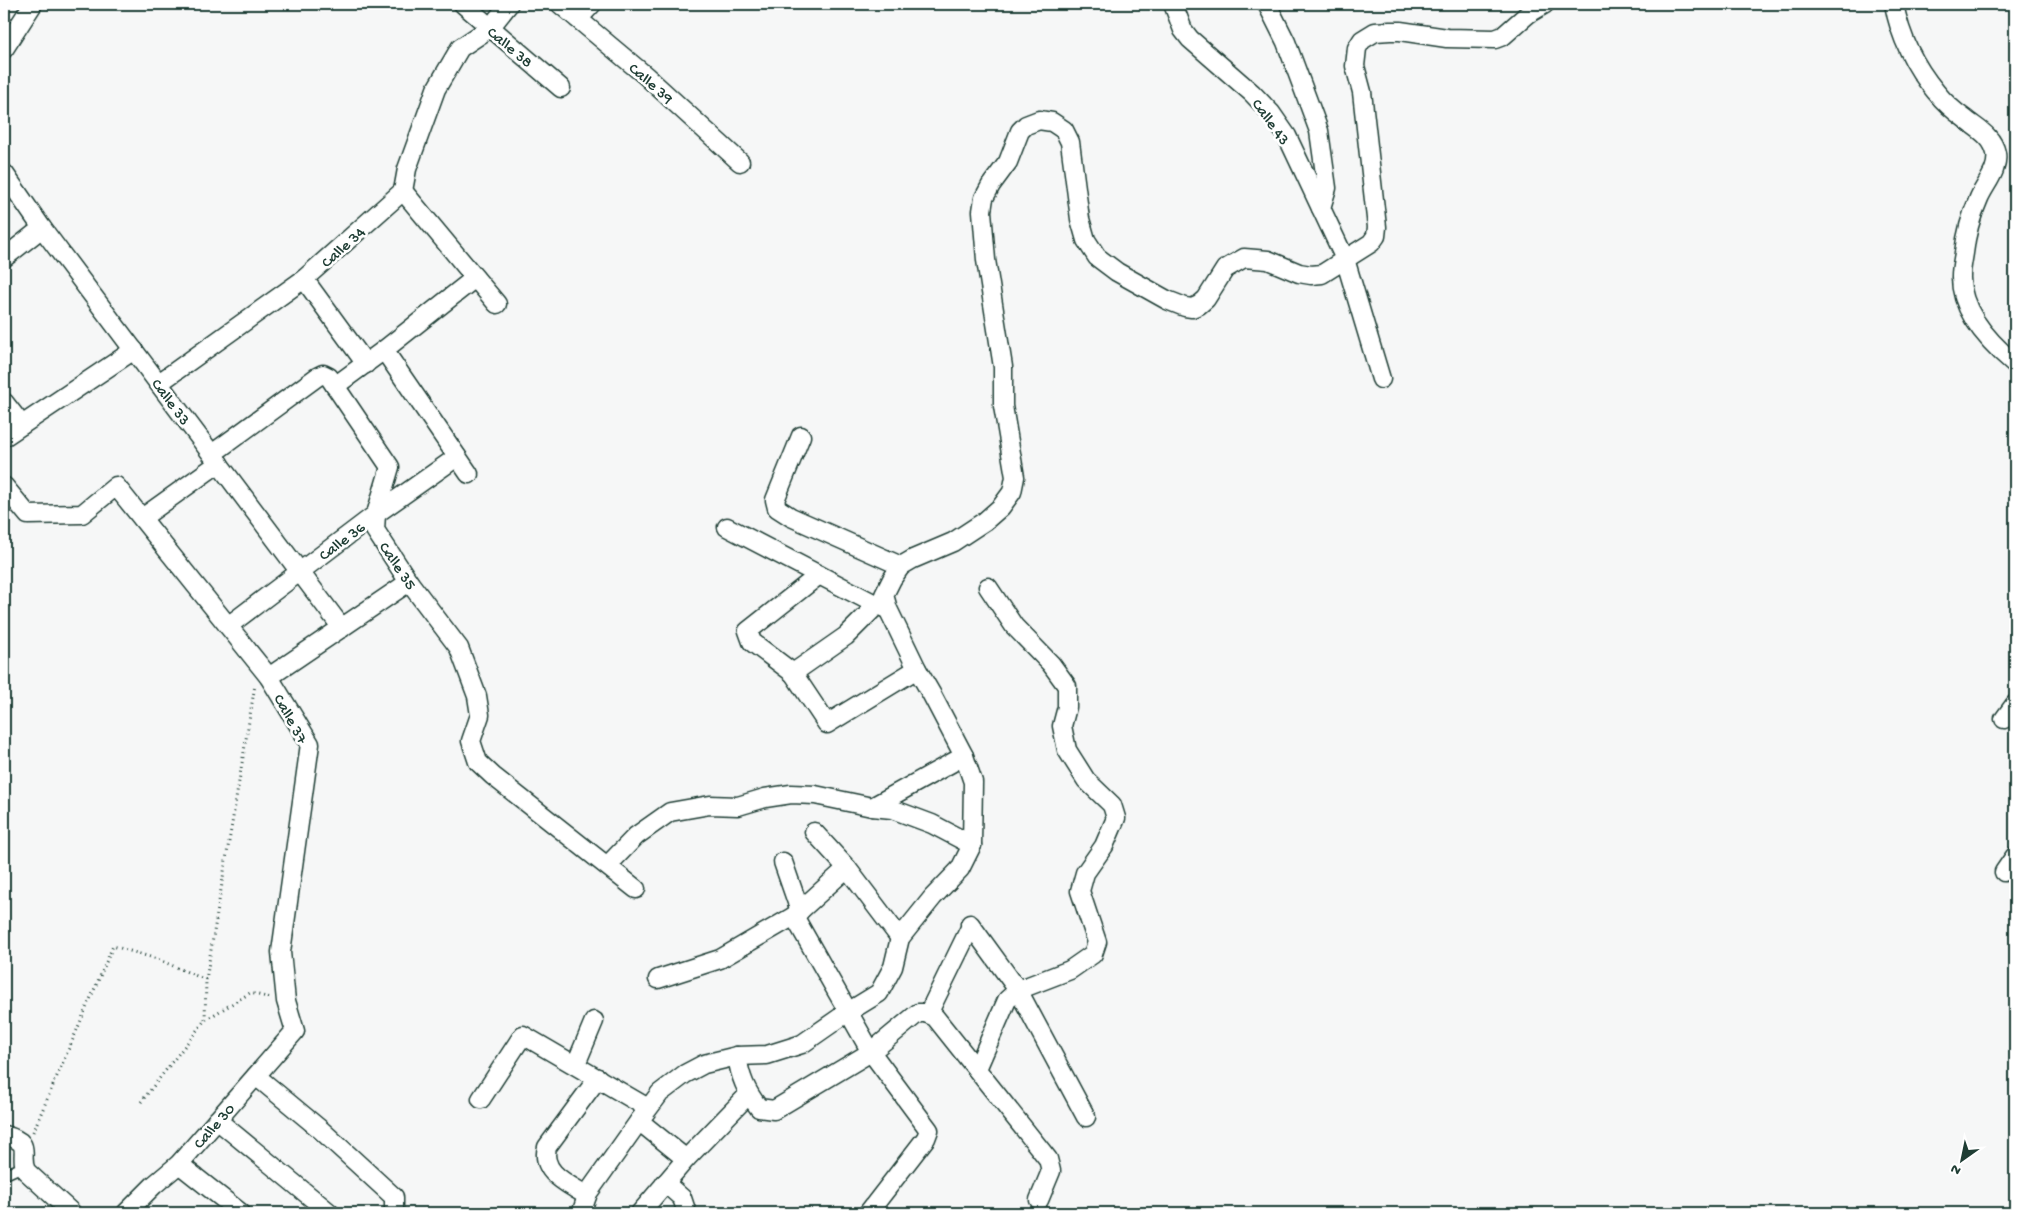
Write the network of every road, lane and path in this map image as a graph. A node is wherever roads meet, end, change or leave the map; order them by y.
1 (33, 4) edge
2 (463, 4) edge
3 (509, 4) edge
4 (560, 4) edge
5 (592, 4) edge
6 (1173, 4) edge
7 (1267, 4) edge
8 (1544, 4) edge
9 (1894, 4) edge
10 (578, 19) junction
11 (490, 28) junction
12 (4, 49) edge
13 (561, 88) dead end
14 (740, 162) dead end
15 (4, 173) edge
16 (403, 191) junction
17 (1321, 208) junction
18 (42, 228) junction
19 (4, 258) edge
20 (1345, 258) junction
21 (474, 278) junction
22 (304, 279) junction
23 (498, 304) dead end
24 (134, 350) junction
25 (384, 350) junction
26 (366, 364) junction
27 (2015, 364) edge
28 (1381, 379) dead end
29 (329, 380) junction
30 (159, 383) junction
31 (4, 402) edge
32 (22, 425) junction
33 (801, 436) dead end
34 (4, 437) edge
35 (457, 457) junction
36 (215, 459) junction
37 (469, 474) dead end
38 (4, 486) edge
39 (376, 514) junction
40 (142, 518) junction
41 (727, 527) dead end
42 (901, 566) junction
43 (300, 572) junction
44 (818, 575) junction
45 (409, 582) junction
46 (988, 587) dead end
47 (882, 607) junction
48 (228, 626) junction
49 (342, 628) junction
50 (917, 669) junction
51 (264, 670) junction
52 (793, 673) junction
53 (2015, 704) edge
54 (2004, 719) dead end
55 (964, 756) junction
56 (872, 807) junction
57 (814, 832) dead end
58 (972, 845) junction
59 (2015, 856) edge
60 (783, 862) dead end
61 (608, 865) junction
62 (848, 868) junction
63 (2004, 872) dead end
64 (636, 889) dead end
65 (797, 914) junction
66 (900, 938) junction
67 (658, 979) dead end
68 (206, 980) junction
69 (1018, 990) junction
70 (286, 1001) junction
71 (848, 1012) junction
72 (928, 1014) junction
73 (205, 1020) junction
74 (594, 1020) dead end
75 (295, 1031) joint
76 (871, 1052) junction
77 (737, 1056) junction
78 (576, 1064) junction
79 (977, 1069) junction
80 (256, 1076) junction
81 (598, 1078) junction
82 (748, 1094) junction
83 (481, 1099) dead end
84 (141, 1102) dead end
85 (643, 1114) junction
86 (1086, 1118) dead end
87 (217, 1120) junction
88 (4, 1135) edge
89 (24, 1158) junction
90 (686, 1159) junction
91 (179, 1164) junction
92 (4, 1175) edge
93 (665, 1183) junction
94 (1039, 1200) dead end
95 (586, 1205) edge
96 (135, 1210) edge
97 (72, 1213) edge
98 (241, 1213) edge
99 (330, 1213) edge
100 (394, 1213) edge
101 (640, 1213) edge
102 (687, 1213) edge
103 (868, 1213) edge

1 - 12 street
2 - 11 street, Calle 38
3 - 11 street
4 - 10 street, Calle 39
5 - 10 street
6 - 17 street, Calle 43
7 - 17 street
8 - 20 street
9 - 27 street
10 - 14 street, Calle 39
11 - 13 street, Calle 38
11 - 16 street
15 - 18 street, Calle 33
16 - 21 street
16 - 22 street, Calle 34
17 - 20 street, Calle 43
18 - 19 street
18 - 24 street, Calle 33
20 - 28 street, Calle 43
20 - 42 street
21 - 23 street
21 - 25 street
22 - 26 street
22 - 30 street, Calle 34
24 - 30 street, Calle 33
24 - 32 street
25 - 26 street
25 - 35 street
26 - 29 street
29 - 36 street
29 - 39 street, Calle 35
30 - 36 street, Calle 33
31 - 32 street
32 - 34 street
33 - 42 street
35 - 37 street
35 - 39 street, Calle 36
36 - 40 street
36 - 43 street, Calle 33
38 - 40 street, Calle 37
39 - 43 street, Calle 36
39 - 45 street, Calle 35
40 - 48 street, Calle 37
41 - 44 street
42 - 47 street
43 - 48 street, Calle 36
43 - 49 street, Calle 33
44 - 47 street
44 - 52 street
45 - 49 street
45 - 61 street, Calle 35
46 - 69 street
47 - 50 street
47 - 52 street
48 - 51 street, Calle 37
49 - 51 street
50 - 52 street
50 - 55 street
51 - 68 path
51 - 70 street, Calle 37
53 - 54 street
55 - 56 street
55 - 58 street
56 - 58 street
56 - 61 street
57 - 62 street
58 - 66 street
59 - 63 street
60 - 65 street
61 - 64 street, Calle 35
62 - 65 street
62 - 66 street
65 - 67 street
65 - 71 street
66 - 71 street
68 - 73 path
68 - 89 path
69 - 72 street
69 - 79 street
69 - 86 street
70 - 73 path
70 - 75 street, Calle 37
71 - 76 street
71 - 77 street
72 - 76 street
72 - 79 street
73 - 84 path
74 - 78 street
75 - 80 street, Calle 30
76 - 82 street
76 - 103 street
77 - 82 street
77 - 85 street
78 - 81 street
78 - 83 street
79 - 94 street
80 - 87 street, Calle 30
80 - 100 street
81 - 85 street
81 - 95 street
82 - 90 street
85 - 90 street
85 - 95 street
87 - 91 street, Calle 30
87 - 99 street
88 - 89 street
89 - 92 lane
89 - 97 street
90 - 93 street
91 - 96 street, Calle 30
91 - 98 street
93 - 101 street
93 - 102 street

